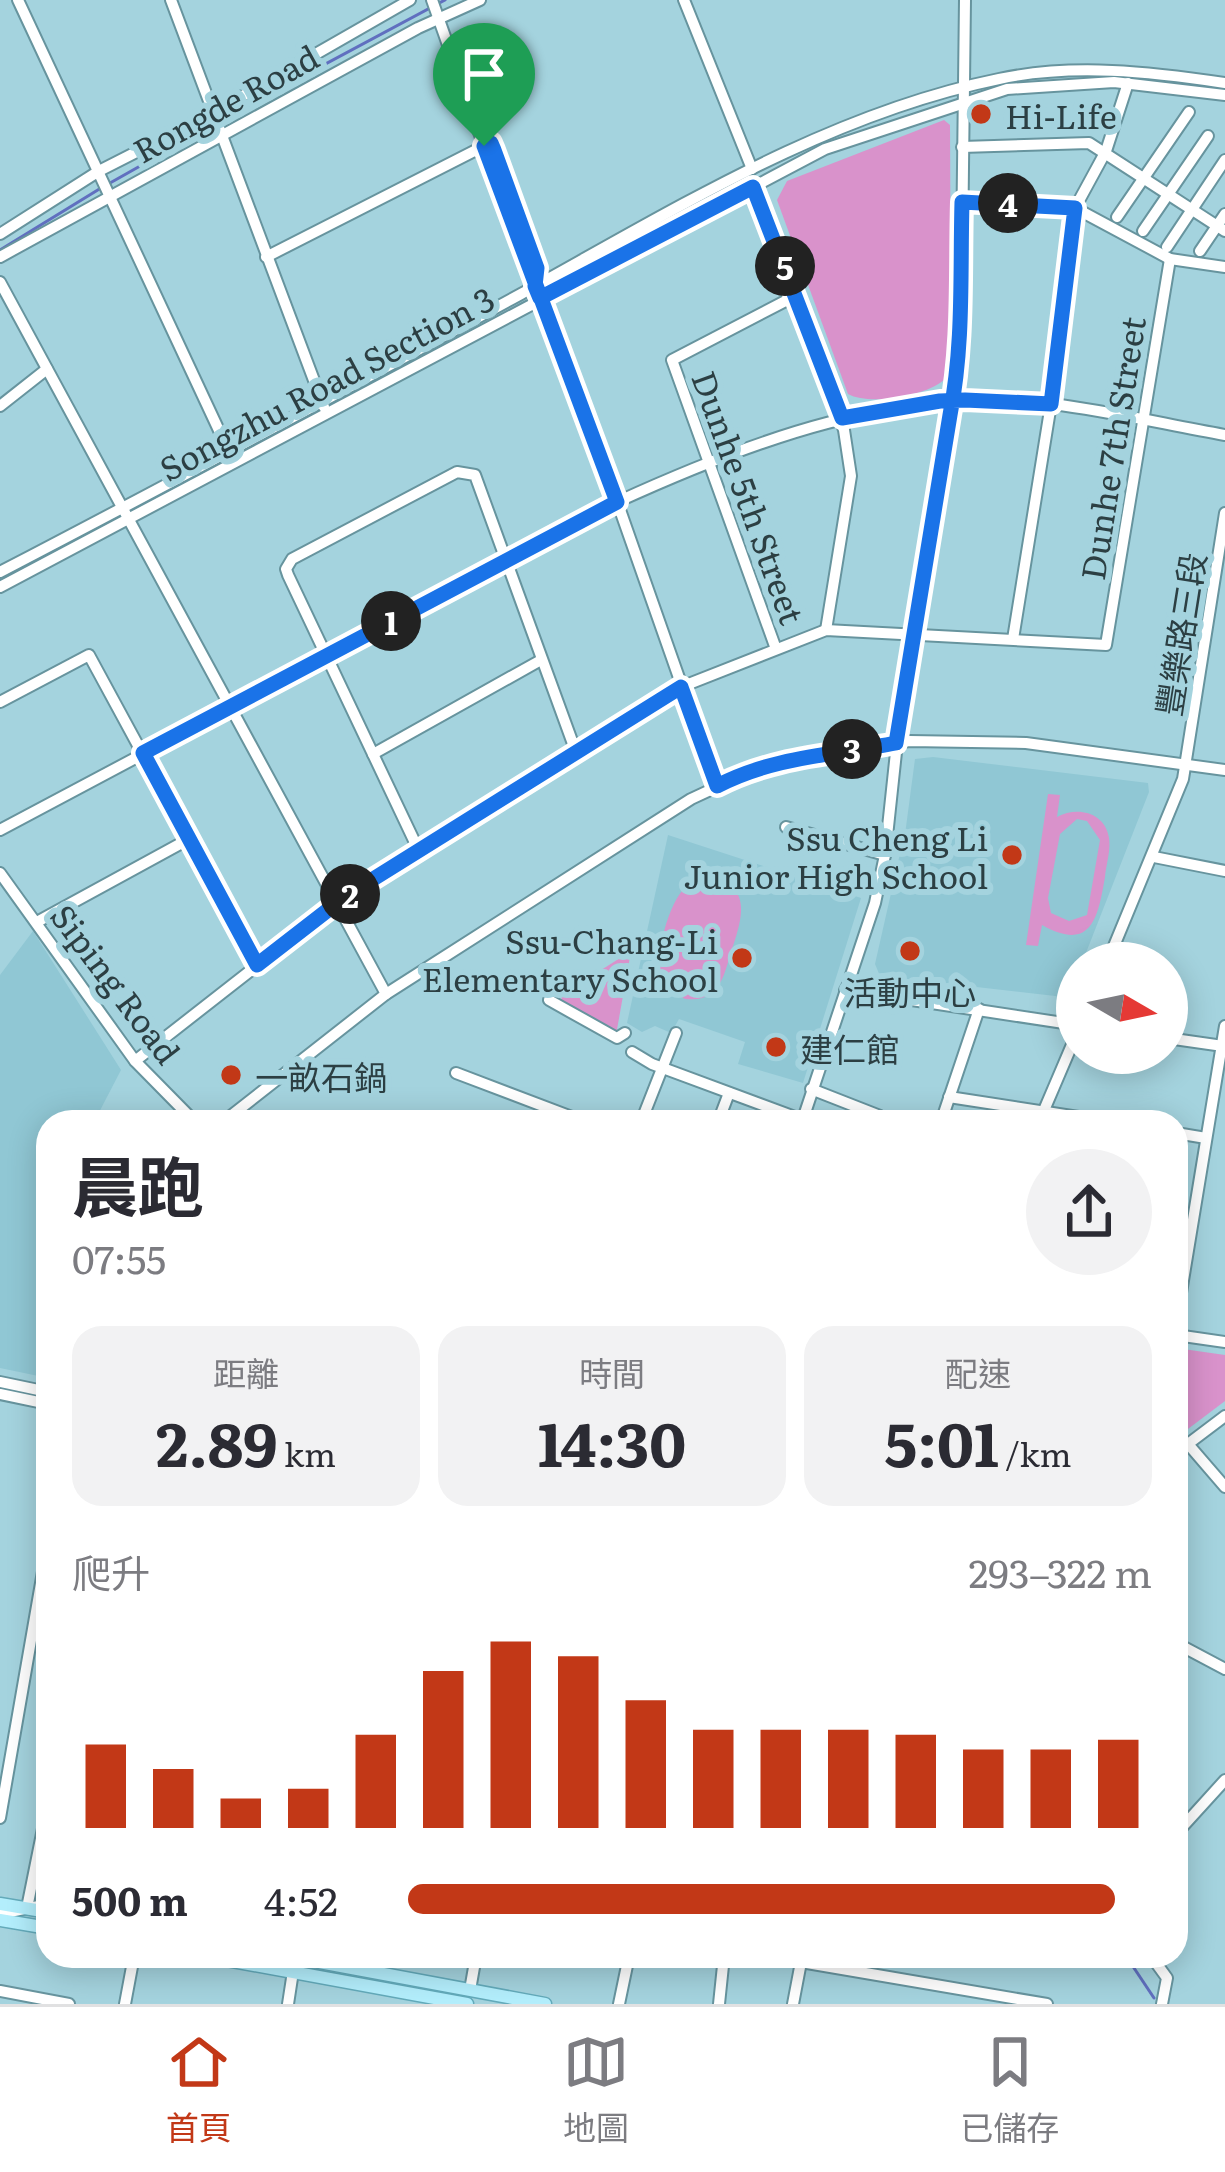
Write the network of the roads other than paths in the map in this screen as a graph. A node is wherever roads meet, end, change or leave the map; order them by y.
1 (18, 0) edge
2 (171, 0) edge
3 (410, 0) edge
4 (436, 0) edge
5 (480, 0) edge
6 (684, 0) edge
7 (965, 0) edge
8 (442, 18) junction
9 (1128, 83) junction
10 (1225, 83) edge
11 (962, 95) junction
12 (1225, 95) edge
13 (1189, 112) dead end
14 (212, 114) junction
15 (1208, 136) dead end
16 (220, 137) junction
17 (487, 144) junction
18 (962, 147) junction
19 (1106, 151) junction
20 (1225, 160) edge
21 (752, 169) junction
22 (99, 172) junction
23 (1144, 177) junction
24 (753, 187) junction
25 (1168, 193) junction
26 (110, 195) junction
27 (962, 202) junction
28 (1075, 208) junction
29 (1192, 209) junction
30 (1117, 218) dead end
31 (1222, 224) edge
32 (1142, 231) dead end
33 (0, 234) edge
34 (1200, 251) dead end
35 (1168, 253) junction
36 (0, 257) edge
37 (266, 257) junction
38 (1225, 267) edge
39 (0, 282) edge
40 (538, 292) junction
41 (797, 295) junction
42 (47, 369) junction
43 (952, 401) junction
44 (1051, 404) junction
45 (0, 406) edge
46 (324, 407) junction
47 (842, 418) junction
48 (1142, 420) junction
49 (1225, 435) edge
50 (232, 457) junction
51 (707, 462) junction
52 (617, 502) junction
53 (1225, 513) edge
54 (123, 515) junction
55 (505, 561) junction
56 (0, 572) edge
57 (0, 587) edge
58 (826, 630) junction
59 (914, 634) junction
60 (1013, 638) junction
61 (776, 650) junction
62 (326, 655) junction
63 (541, 660) junction
64 (681, 687) junction
65 (0, 702) edge
66 (229, 709) junction
67 (896, 743) junction
68 (575, 752) junction
69 (143, 753) junction
70 (373, 754) junction
71 (1185, 764) junction
72 (1225, 770) edge
73 (717, 786) junction
74 (785, 827) dead end
75 (0, 830) edge
76 (189, 839) junction
77 (419, 851) junction
78 (885, 855) junction
79 (1154, 857) junction
80 (1225, 871) edge
81 (0, 873) edge
82 (336, 904) junction
83 (37, 922) junction
84 (1116, 942) edge
85 (257, 965) junction
86 (844, 990) junction
87 (386, 994) junction
88 (549, 1000) dead end
89 (979, 1010) junction
90 (1056, 1025) edge
91 (1225, 1026) edge
92 (625, 1033) dead end
93 (676, 1033) dead end
94 (1188, 1041) edge
95 (1223, 1046) edge
96 (632, 1052) dead end
97 (134, 1060) junction
98 (663, 1068) junction
99 (456, 1073) dead end
100 (1059, 1074) edge
101 (811, 1089) junction
102 (729, 1093) junction
103 (949, 1096) junction
104 (183, 1110) edge
105 (238, 1110) edge
106 (553, 1110) edge
107 (646, 1110) edge
108 (723, 1110) edge
109 (773, 1110) edge
110 (805, 1110) edge
111 (865, 1110) edge
112 (944, 1110) edge
113 (1011, 1110) edge
114 (1045, 1110) edge
115 (1188, 1134) edge
116 (1207, 1138) junction
117 (1188, 1251) edge
118 (1188, 1337) edge
119 (1225, 1342) edge
120 (0, 1382) edge
121 (36, 1390) edge
122 (0, 1394) edge
123 (36, 1402) edge
124 (1225, 1416) edge
125 (1188, 1444) joint
126 (1225, 1487) edge
127 (36, 1612) edge
128 (1188, 1649) edge
129 (1225, 1669) edge
130 (1225, 1780) edge
131 (0, 1818) edge
132 (1188, 1821) edge
133 (36, 1863) edge
134 (0, 1904) edge
135 (27, 1908) junction
136 (36, 1908) edge
137 (0, 1917) edge
138 (36, 1925) edge
139 (132, 1968) edge
140 (291, 1968) edge
141 (330, 1968) edge
142 (626, 1968) edge
143 (722, 1968) edge
144 (800, 1968) edge
145 (828, 1968) edge
146 (1160, 1968) edge
147 (0, 1991) edge
148 (468, 1997) edge
149 (963, 1998) edge
150 (69, 2004) edge
151 (125, 2004) edge
152 (288, 2004) edge
153 (545, 2004) edge
154 (619, 2004) edge
155 (718, 2004) edge
156 (793, 2004) edge
157 (1047, 2004) edge
158 (1162, 2004) edge

1 - 22 street
2 - 14 street
3 - 14 street, Rongde Road
4 - 8 street
5 - 8 street, Rongde Road
6 - 21 street
7 - 11 street
8 - 16 street, Rongde Road
8 - 17 street
9 - 11 street, Songzhu Road Section 3
9 - 12 street, Songzhu Road Section 3
9 - 19 street
10 - 11 street, Songzhu Road Section 3
11 - 18 street
11 - 21 street, Songzhu Road Section 3
11 - 24 street, Songzhu Road Section 3
13 - 23 street
14 - 16 street
14 - 22 street, Rongde Road
15 - 25 street
16 - 26 street, Rongde Road
16 - 37 street
17 - 37 street
17 - 40 street
18 - 19 street
18 - 27 street
19 - 23 street
19 - 28 street
20 - 29 street
21 - 40 street, Songzhu Road Section 3
22 - 26 street
22 - 33 street, Rongde Road
23 - 25 street
23 - 30 street
24 - 40 street, Songzhu Road Section 3
24 - 41 street
25 - 29 street
25 - 32 street
26 - 36 street, Rongde Road
26 - 50 street
27 - 28 street
27 - 43 street
28 - 35 street
28 - 44 street
29 - 31 street
29 - 35 street
31 - 34 street
35 - 38 street
35 - 48 street, Dunhe 7th Street
37 - 46 street
39 - 42 street
40 - 46 street, Songzhu Road Section 3
40 - 52 street
41 - 47 street
41 - 51 street, Dunhe 5th Street
42 - 45 street
42 - 54 street
43 - 44 street
43 - 47 street
43 - 59 street
44 - 48 street
44 - 60 street
46 - 50 street, Songzhu Road Section 3
47 - 51 street
47 - 58 street
48 - 49 street
48 - 60 street, Dunhe 7th Street
50 - 54 street, Songzhu Road Section 3
51 - 52 street
51 - 61 street, Dunhe 5th Street
52 - 55 street
52 - 64 street
53 - 71 street, 豐樂路三段
54 - 56 street, Songzhu Road Section 3
54 - 57 street, Songzhu Road Section 3
54 - 66 street
55 - 62 street
55 - 62 street
55 - 63 street
58 - 59 street
58 - 61 street
59 - 60 street
59 - 67 street
61 - 64 street
62 - 66 street
62 - 70 street
63 - 68 street
63 - 70 street
64 - 68 street
64 - 73 street
65 - 69 street
66 - 69 street
66 - 82 street
67 - 71 street
67 - 73 street
67 - 78 street
68 - 77 street
69 - 75 street
69 - 76 street
70 - 77 street
71 - 72 street
71 - 79 street, 豐樂路三段
73 - 87 street
74 - 78 street
76 - 83 street
76 - 85 street
77 - 82 street
78 - 86 street
79 - 80 street
79 - 84 street, 豐樂路三段
81 - 83 street, Siping Road
82 - 85 street
82 - 87 street
83 - 97 street, Siping Road
85 - 97 street
86 - 89 street
86 - 101 street
87 - 105 street
88 - 92 street
89 - 90 street
89 - 103 street
91 - 95 street
93 - 98 street
94 - 95 street
95 - 116 street
96 - 98 street
97 - 104 street, Siping Road
98 - 102 street
98 - 107 street
99 - 106 street
100 - 114 street
101 - 110 street
101 - 111 street
102 - 108 street
102 - 109 street
103 - 112 street
103 - 113 street
115 - 116 street
116 - 117 street
118 - 119 street
120 - 121 street
122 - 123 street
124 - 125 street
125 - 126 street
127 - 131 street
128 - 129 street
130 - 132 street
133 - 135 street
134 - 135 main road
135 - 136 main road
135 - 137 street
137 - 138 main road
139 - 151 street
140 - 152 street
141 - 148 main road
142 - 154 street
143 - 155 street
144 - 156 street
145 - 149 street
146 - 158 street
147 - 150 street
148 - 153 main road
149 - 157 street

